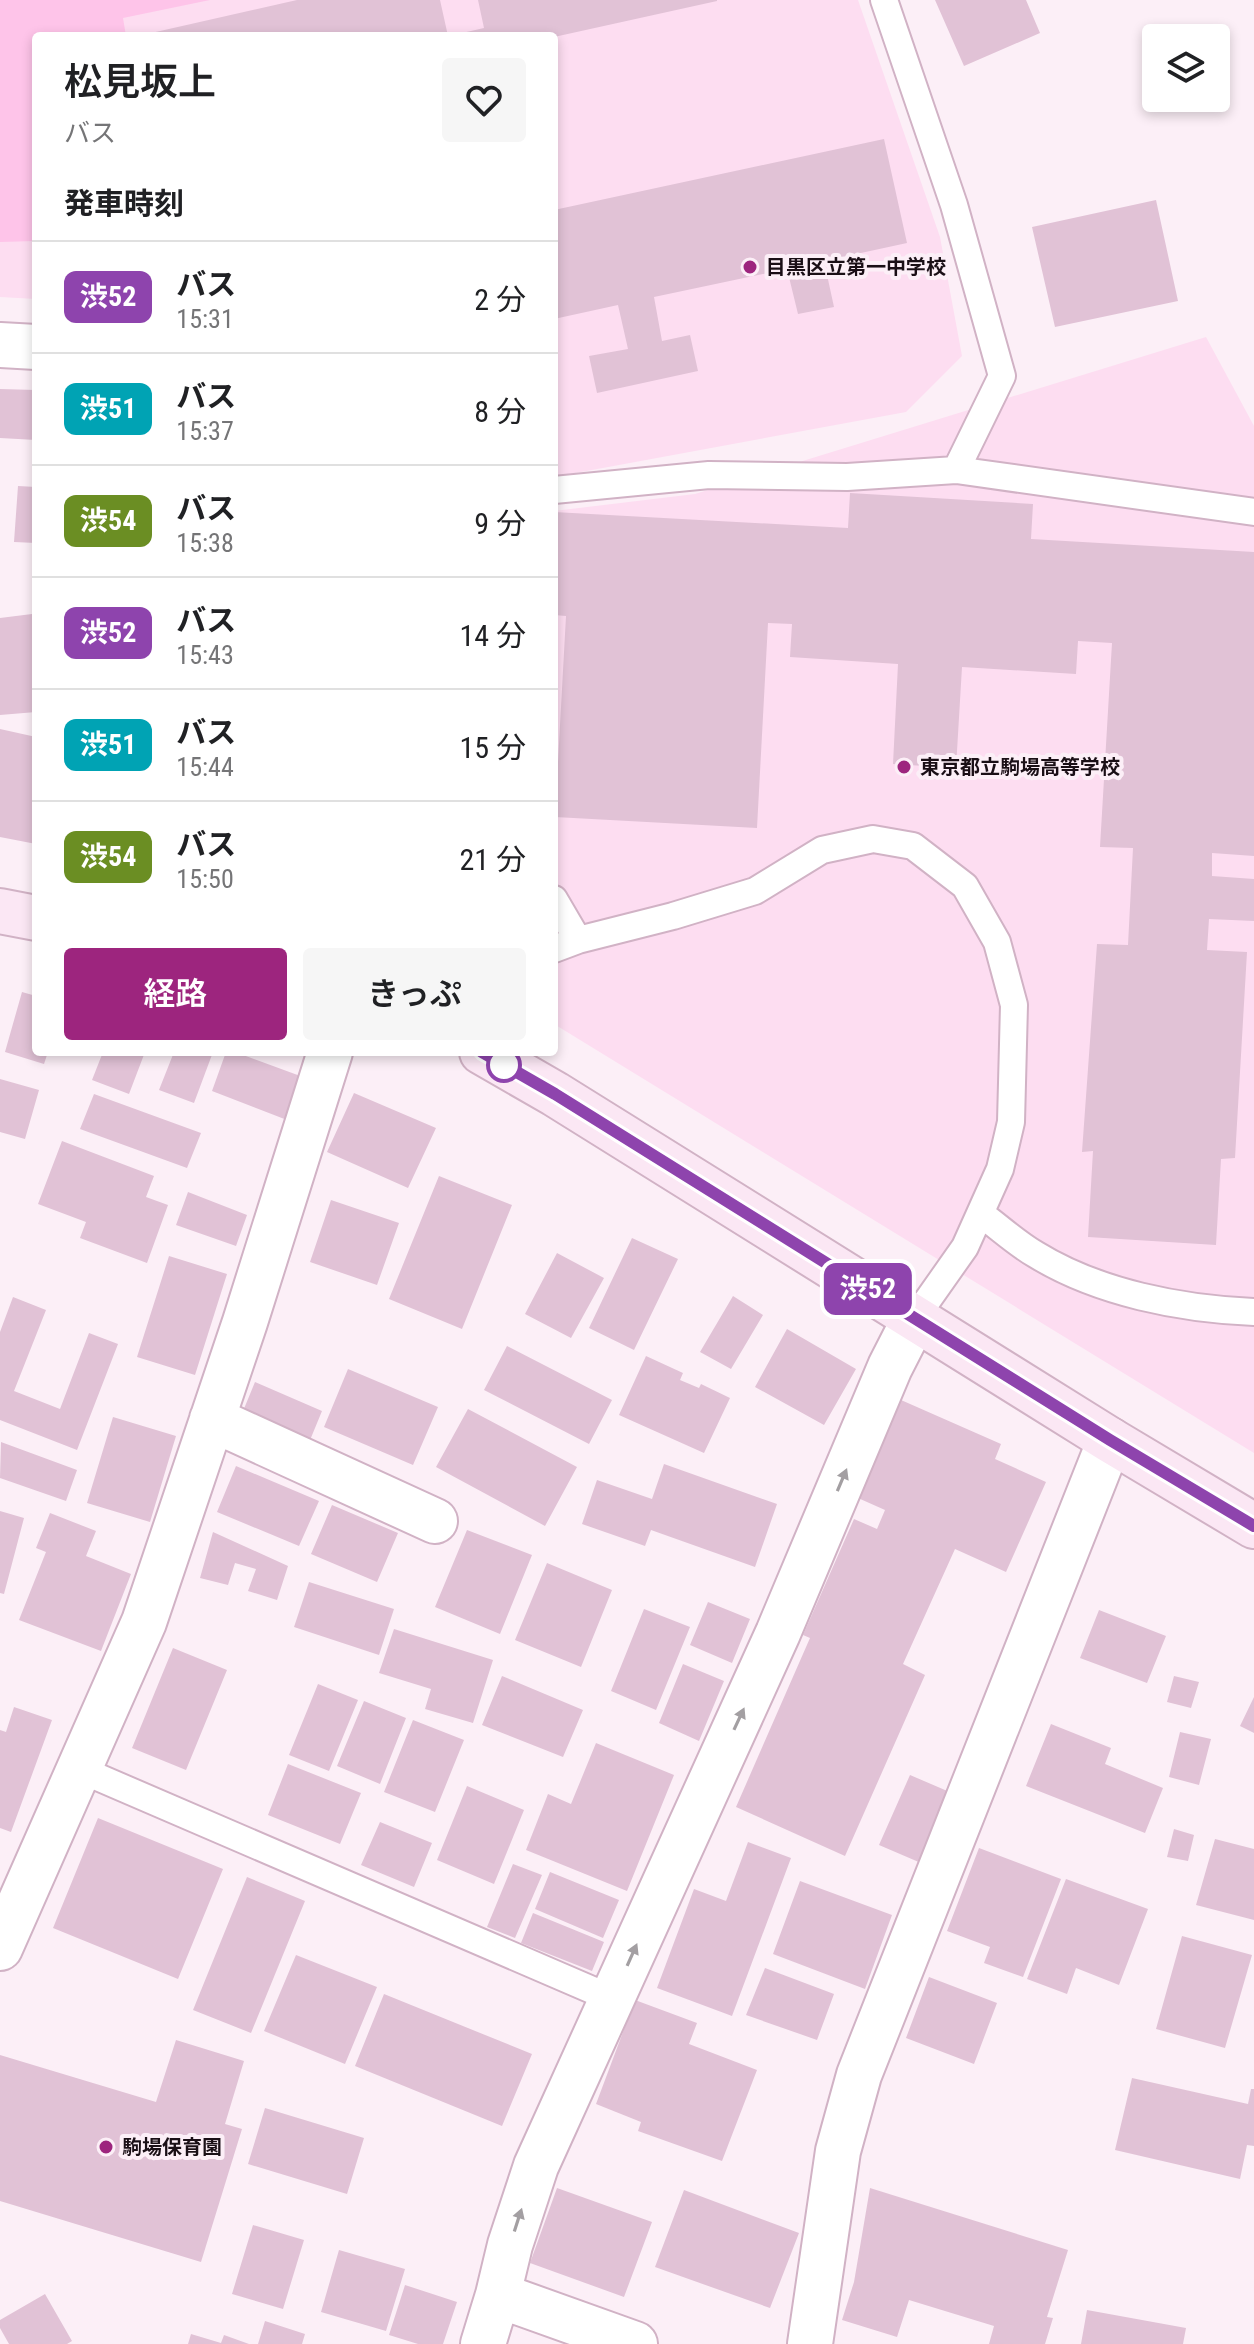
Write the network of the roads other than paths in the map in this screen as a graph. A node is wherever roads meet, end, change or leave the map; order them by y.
1 (884, 0) edge
2 (0, 345) edge
3 (32, 347) edge
4 (956, 470) junction
5 (558, 490) edge
6 (1254, 512) edge
7 (0, 911) edge
8 (558, 914) edge
9 (32, 917) edge
10 (566, 944) edge
11 (329, 1056) edge
12 (489, 1056) edge
13 (981, 1214) junction
14 (1254, 1312) edge
15 (915, 1318) junction
16 (212, 1419) junction
17 (1110, 1440) junction
18 (435, 1521) dead end
19 (1254, 1526) edge
20 (79, 1769) junction
21 (0, 1948) edge
22 (613, 1999) junction
23 (498, 2295) junction
24 (483, 2344) edge
25 (635, 2344) edge
26 (810, 2344) edge

1 - 4 lane
2 - 3 street
4 - 5 lane
4 - 6 lane
7 - 9 main road
8 - 10 lane
10 - 13 lane
11 - 16 street
12 - 15 main road
13 - 14 lane
13 - 15 lane
15 - 17 main road
22 -> 15 street
16 - 18 street
16 - 20 street
17 - 19 main road
17 - 26 street
20 - 21 street
20 - 22 lane
23 -> 22 street
23 - 24 street
23 - 25 street

